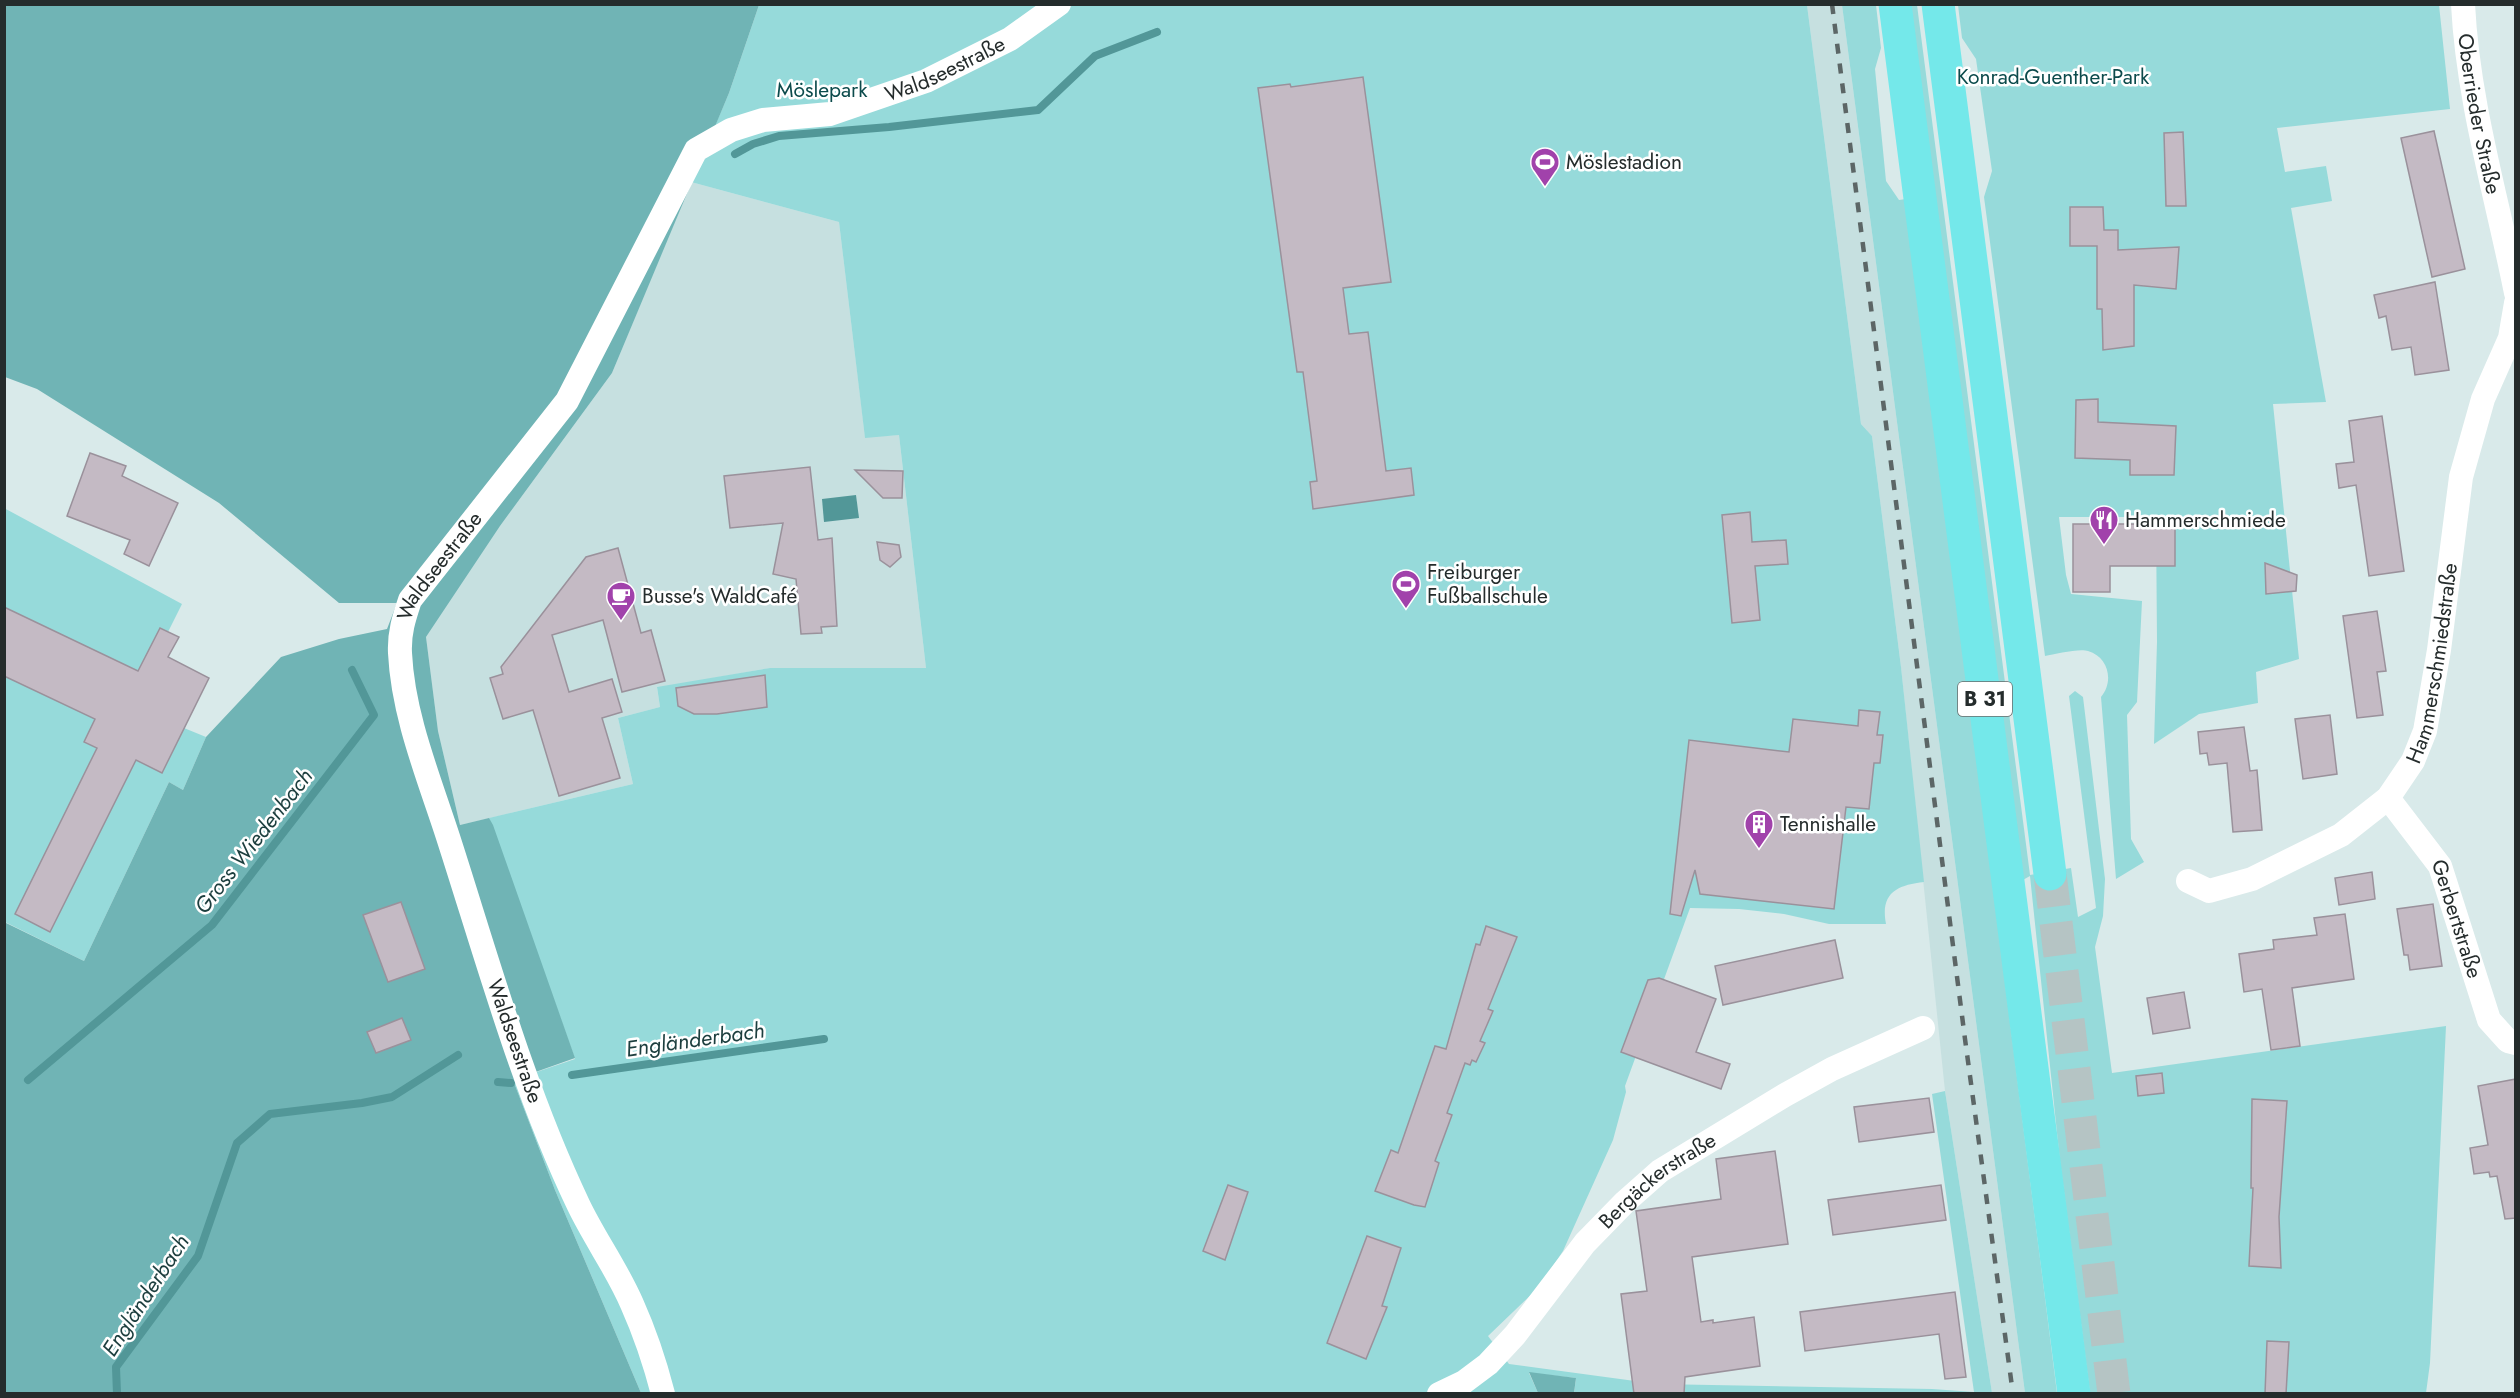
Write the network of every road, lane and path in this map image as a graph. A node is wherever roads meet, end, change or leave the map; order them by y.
1 (1059, 4) edge
2 (1895, 4) edge
3 (1938, 4) edge
4 (2463, 4) edge
5 (2516, 293) edge
6 (2516, 303) edge
7 (2388, 798) junction
8 (2050, 874) tunnel mouth
9 (2188, 881) dead end
10 (1923, 1028) dead end
11 (2516, 1043) edge
12 (663, 1394) edge
13 (1439, 1394) edge
14 (2074, 1394) edge

1 - 12 street, Waldseestraße
2 - 14 highway, B 31
3 - 8 highway, B 31
4 - 5 street, Oberrieder Straße
6 - 7 street, Hammerschmiedstraße
7 - 9 street, Hammerschmiedstraße
7 - 11 street, Gerbertstraße
10 - 13 street, Bergäckerstraße

